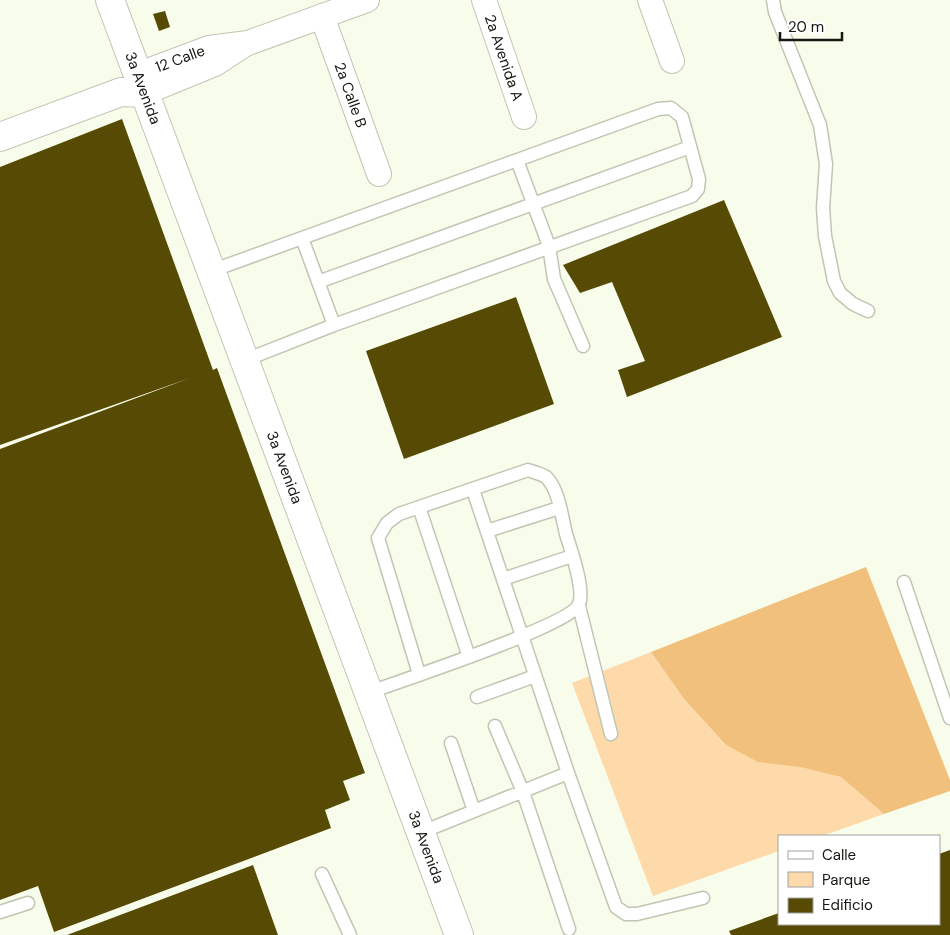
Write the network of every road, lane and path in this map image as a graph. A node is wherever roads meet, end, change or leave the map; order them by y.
1 (110, 0) edge
2 (367, 0) edge
3 (484, 0) edge
4 (650, 0) edge
5 (773, 0) edge
6 (322, 16) junction
7 (672, 61) dead end
8 (134, 87) junction
9 (524, 117) dead end
10 (0, 137) edge
11 (690, 147) junction
12 (517, 160) junction
13 (379, 174) dead end
14 (534, 204) junction
15 (302, 238) junction
16 (549, 246) junction
17 (211, 271) junction
18 (318, 282) junction
19 (868, 311) dead end
20 (334, 324) junction
21 (583, 346) dead end
22 (245, 360) junction
23 (472, 490) junction
24 (419, 507) junction
25 (559, 508) junction
26 (486, 531) junction
27 (572, 556) junction
28 (503, 580) junction
29 (904, 582) dead end
30 (579, 606) junction
31 (522, 637) junction
32 (469, 657) junction
33 (419, 674) junction
34 (535, 676) junction
35 (370, 692) junction
36 (477, 697) dead end
37 (950, 718) edge
38 (495, 726) dead end
39 (611, 734) dead end
40 (451, 743) dead end
41 (568, 773) junction
42 (522, 792) junction
43 (474, 811) junction
44 (422, 832) junction
45 (322, 874) dead end
46 (703, 898) dead end
47 (28, 903) dead end
48 (0, 912) edge
49 (569, 929) dead end
50 (350, 935) edge
51 (459, 935) edge

1 - 8 main road, 3a Avenida
2 - 6 street, 12 Calle
3 - 9 street, 2a Avenida A
4 - 7 street
5 - 19 lane
6 - 8 street, 12 Calle
6 - 13 street, 2a Calle B
8 - 10 main road, 12 Calle
8 - 17 main road, 3a Avenida
11 - 12 lane
11 - 14 lane
11 - 16 lane
12 - 14 lane
12 - 15 lane
14 - 16 lane
14 - 18 lane
15 - 17 lane
15 - 18 lane
16 - 20 lane
16 - 21 lane
17 - 22 main road, 3a Avenida
18 - 20 lane
20 - 22 lane
22 - 35 main road, 3a Avenida
23 - 24 lane
23 - 25 lane
23 - 26 lane
24 - 32 lane
24 - 33 lane
25 - 26 lane
25 - 27 lane
26 - 28 lane
27 - 28 lane
27 - 30 lane
28 - 31 lane
29 - 37 lane
30 - 31 lane
30 - 39 lane
31 - 32 lane
31 - 34 lane
32 - 33 lane
33 - 35 lane
34 - 36 lane
34 - 41 lane
35 - 44 main road, 3a Avenida
38 - 42 lane
40 - 43 lane
41 - 42 lane
41 - 46 lane
42 - 43 lane
42 - 49 lane
43 - 44 lane
44 - 51 main road, 3a Avenida
45 - 50 lane
47 - 48 lane

